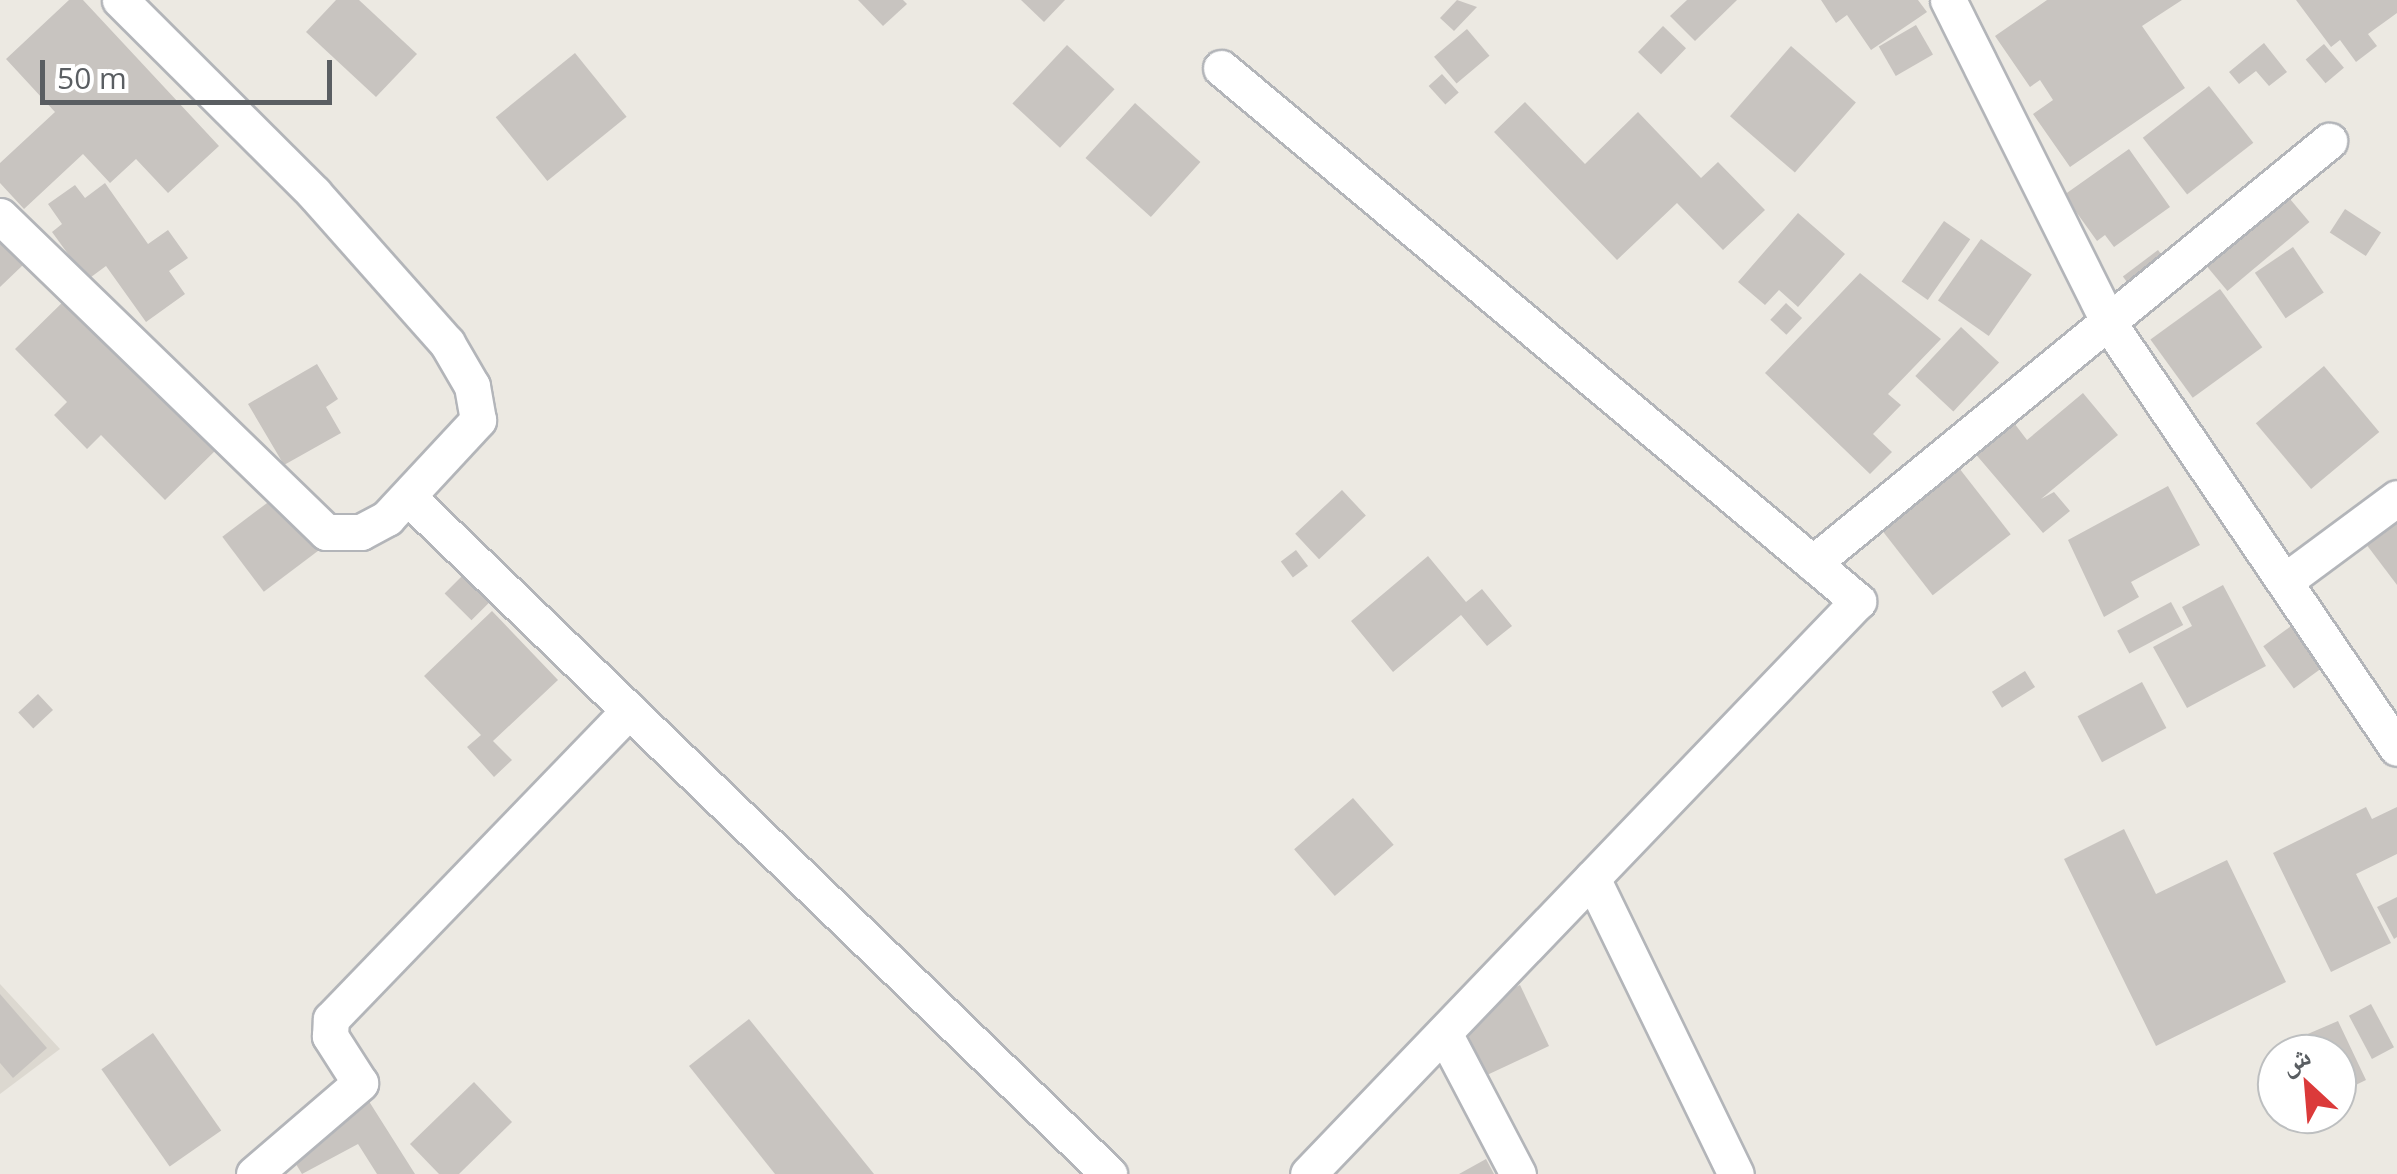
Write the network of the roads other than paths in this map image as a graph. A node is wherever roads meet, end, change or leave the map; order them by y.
1 (120, 0) edge
2 (1948, 0) edge
3 (1221, 68) dead end
4 (2329, 141) dead end
5 (0, 216) edge
6 (2110, 325) junction
7 (410, 498) junction
8 (2397, 498) edge
9 (1813, 563) junction
10 (2286, 582) junction
11 (628, 710) junction
12 (2397, 748) edge
13 (1592, 878) junction
14 (1444, 1032) junction
15 (254, 1174) edge
16 (1109, 1174) edge
17 (1308, 1174) edge
18 (1518, 1174) edge
19 (1736, 1174) edge

1 - 7 street
2 - 6 street
3 - 9 street
4 - 6 street
5 - 7 street
6 - 9 street
6 - 10 street
7 - 11 street
8 - 10 street
9 - 13 street
10 - 12 street
11 - 15 street
11 - 16 street
13 - 14 street
13 - 19 street
14 - 17 street
14 - 18 street

